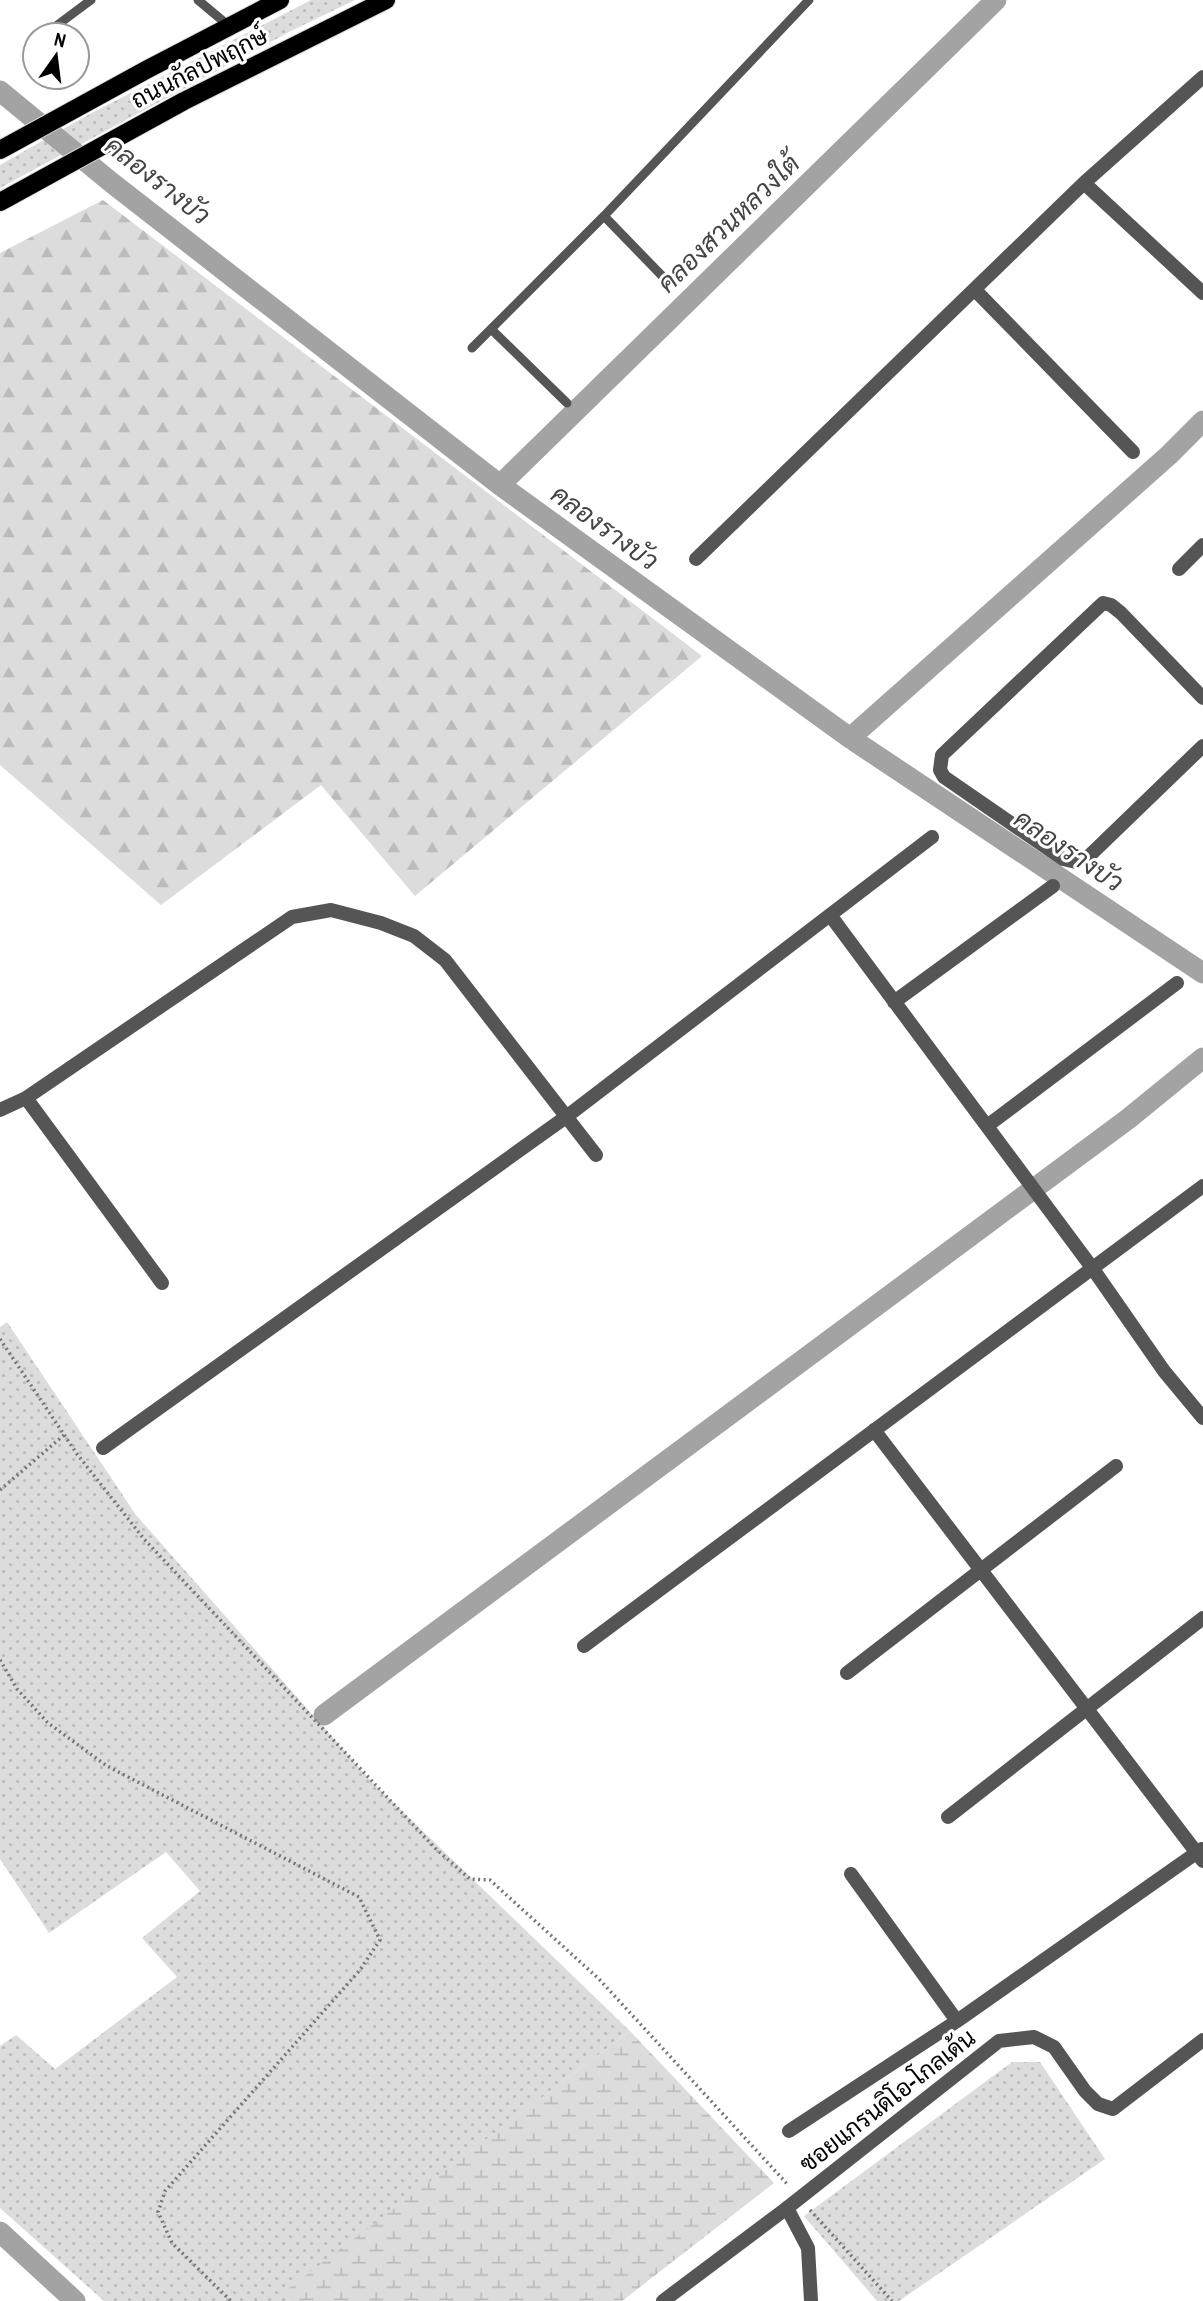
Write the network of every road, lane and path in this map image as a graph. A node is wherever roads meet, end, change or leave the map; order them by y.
1 (91, 0) edge
2 (198, 0) edge
3 (280, 0) edge
4 (386, 0) edge
5 (809, 0) edge
6 (63, 21) edge
7 (229, 26) junction
8 (1203, 77) edge
9 (0, 150) edge
10 (1084, 183) junction
11 (0, 202) edge
12 (604, 216) junction
13 (669, 284) dead end
14 (975, 290) junction
15 (1203, 293) edge
16 (491, 328) junction
17 (472, 348) dead end
18 (567, 402) dead end
19 (1133, 452) dead end
20 (1203, 545) edge
21 (696, 559) dead end
22 (1179, 569) dead end
23 (1203, 698) edge
24 (1203, 746) edge
25 (932, 837) dead end
26 (1053, 886) dead end
27 (830, 915) junction
28 (1177, 982) dead end
29 (894, 1002) junction
30 (26, 1098) junction
31 (0, 1111) edge
32 (566, 1116) junction
33 (987, 1126) junction
34 (596, 1155) dead end
35 (1203, 1185) edge
36 (1093, 1269) junction
37 (162, 1283) dead end
38 (0, 1339) edge
39 (1203, 1418) edge
40 (874, 1430) junction
41 (64, 1435) junction
42 (103, 1448) dead end
43 (1116, 1466) dead end
44 (0, 1490) edge
45 (981, 1568) junction
46 (1203, 1618) edge
47 (584, 1646) dead end
48 (0, 1660) edge
49 (847, 1673) dead end
50 (1087, 1707) junction
51 (947, 1817) dead end
52 (1201, 1854) edge
53 (851, 1874) dead end
54 (957, 2021) junction
55 (1203, 2040) edge
56 (789, 2131) dead end
57 (800, 2198) junction
58 (787, 2208) junction
59 (231, 2301) edge
60 (663, 2301) edge
61 (811, 2301) edge
62 (892, 2301) edge

1 - 6 lane
2 - 7 lane
3 - 7 main road, ถนนกัลปพฤกษ์
4 - 11 main road, ถนนกัลปพฤกษ์
5 - 12 lane
7 - 9 main road, ถนนกัลปพฤกษ์
8 - 10 street
10 - 14 street
10 - 15 street
12 - 13 lane
12 - 16 lane
14 - 19 street
14 - 21 street
16 - 17 lane
16 - 18 lane
20 - 22 street
23 - 24 street
25 - 27 street
26 - 29 street
27 - 29 street
27 - 32 street
28 - 33 street
29 - 33 street
30 - 31 street
30 - 32 street
30 - 37 street
32 - 34 street
32 - 42 street
33 - 36 street
35 - 36 street
36 - 39 street
36 - 40 street
38 - 41 path
40 - 45 street
40 - 47 street
41 - 44 path
41 - 57 path
43 - 45 street
45 - 49 street
45 - 50 street
46 - 50 street
48 - 59 path
50 - 51 street
50 - 52 street
52 - 54 street
53 - 54 street
54 - 56 street
55 - 57 street, ซอยแกรนดิโอ-โกลเด้น
57 - 58 street, ซอยแกรนดิโอ-โกลเด้น
57 - 62 path
58 - 60 street, ซอยแกรนดิโอ-โกลเด้น
58 - 61 street

